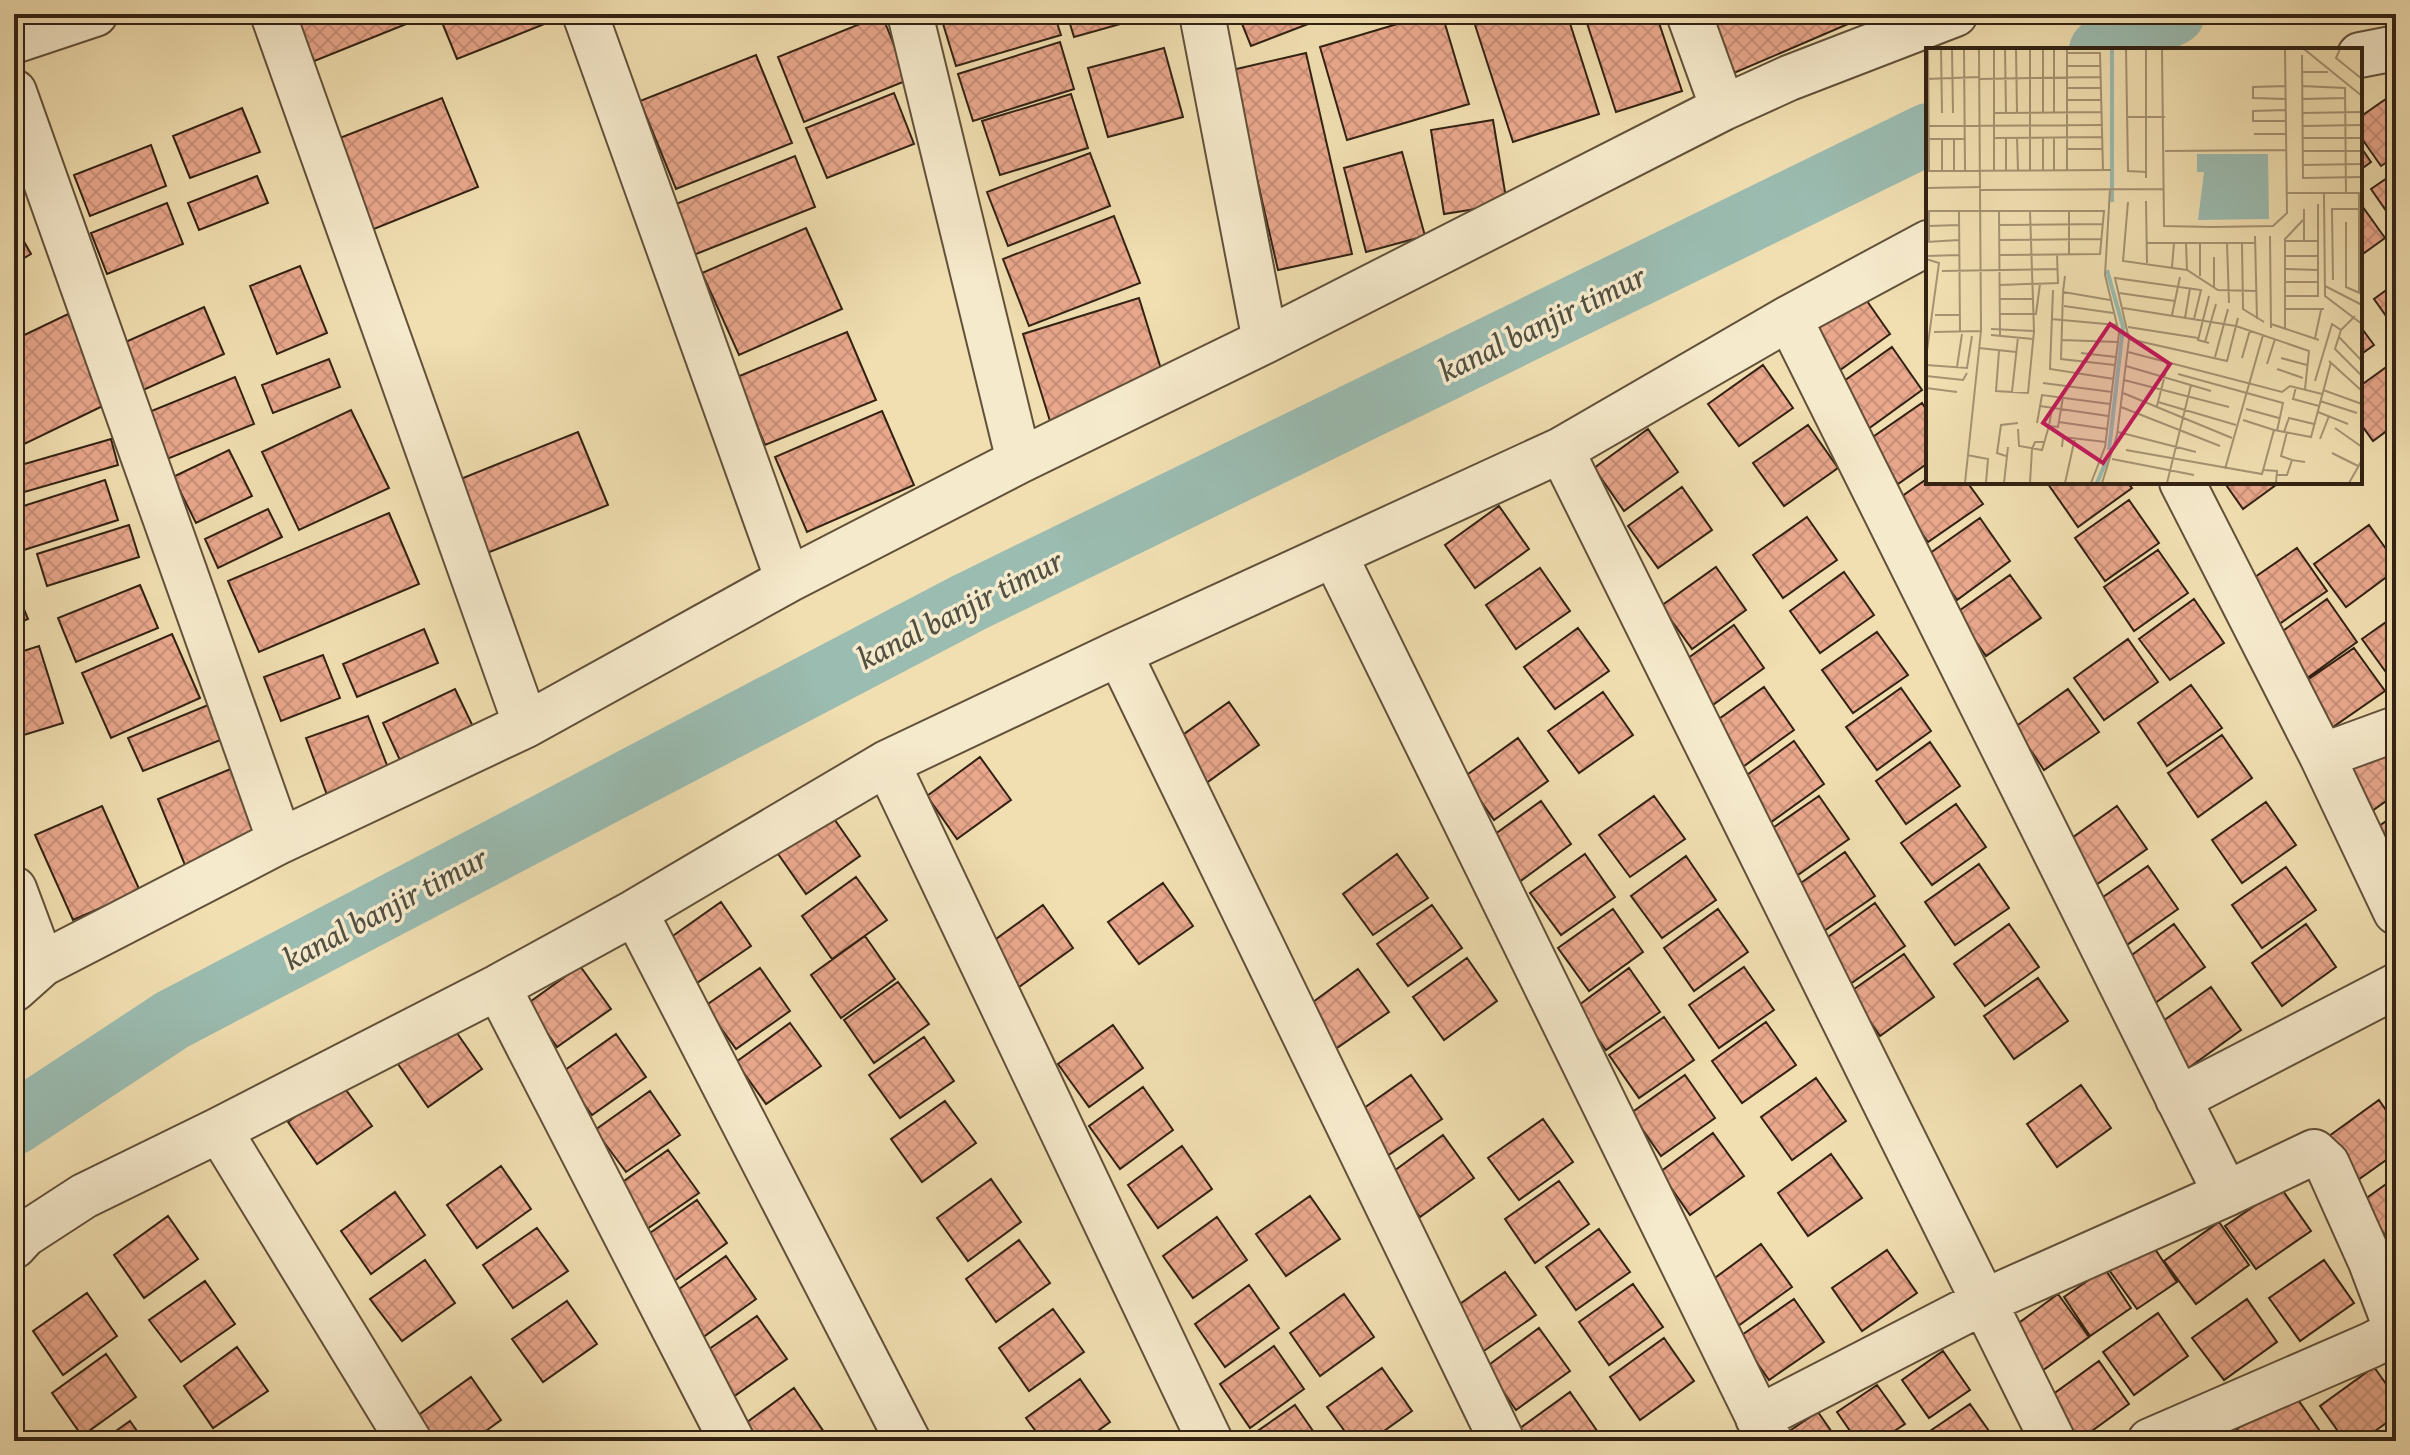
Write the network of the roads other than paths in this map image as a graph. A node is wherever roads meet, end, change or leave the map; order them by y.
1 (95, 14) edge
2 (273, 14) edge
3 (585, 14) edge
4 (910, 14) edge
5 (1202, 14) edge
6 (1689, 14) edge
7 (1955, 14) edge
8 (14, 41) edge
9 (2396, 48) edge
10 (2362, 55) edge
11 (14, 92) edge
12 (1723, 108) junction
13 (1926, 244) edge
14 (1789, 318) junction
15 (1265, 341) junction
16 (1561, 450) junction
17 (1019, 461) junction
18 (2183, 484) edge
19 (1334, 554) junction
20 (788, 580) junction
21 (1119, 653) junction
22 (526, 725) junction
23 (2396, 729) edge
24 (2322, 756) junction
25 (887, 763) junction
26 (280, 841) junction
27 (14, 889) edge
28 (635, 912) junction
29 (2396, 912) edge
30 (28, 976) edge
31 (2396, 986) edge
32 (498, 987) junction
33 (2178, 1099) junction
34 (219, 1130) junction
35 (2226, 1194) junction
36 (14, 1246) edge
37 (1983, 1302) junction
38 (2396, 1330) edge
39 (1764, 1430) edge
40 (409, 1441) edge
41 (732, 1441) edge
42 (908, 1441) edge
43 (1210, 1441) edge
44 (1502, 1441) edge
45 (2053, 1441) edge
46 (2150, 1441) edge

1 - 8 street
2 - 22 street
3 - 20 street
4 - 17 street
5 - 15 street
6 - 12 street
7 - 12 street
9 - 10 street
11 - 26 street
12 - 15 street
13 - 14 street
14 - 16 street
14 - 33 street
15 - 17 street
16 - 19 street
16 - 37 street
17 - 20 street
18 - 24 street
19 - 21 street
19 - 39 street
20 - 22 street
21 - 25 street
21 - 44 street
22 - 26 street
23 - 24 street
24 - 29 street
25 - 28 street
25 - 43 street
26 - 30 street
27 - 30 street
28 - 32 street
28 - 42 street
31 - 33 street
32 - 34 street
32 - 41 street
33 - 35 street
34 - 36 street
34 - 40 street
35 - 37 street
35 - 38 street
37 - 39 street
37 - 45 street
38 - 46 street

